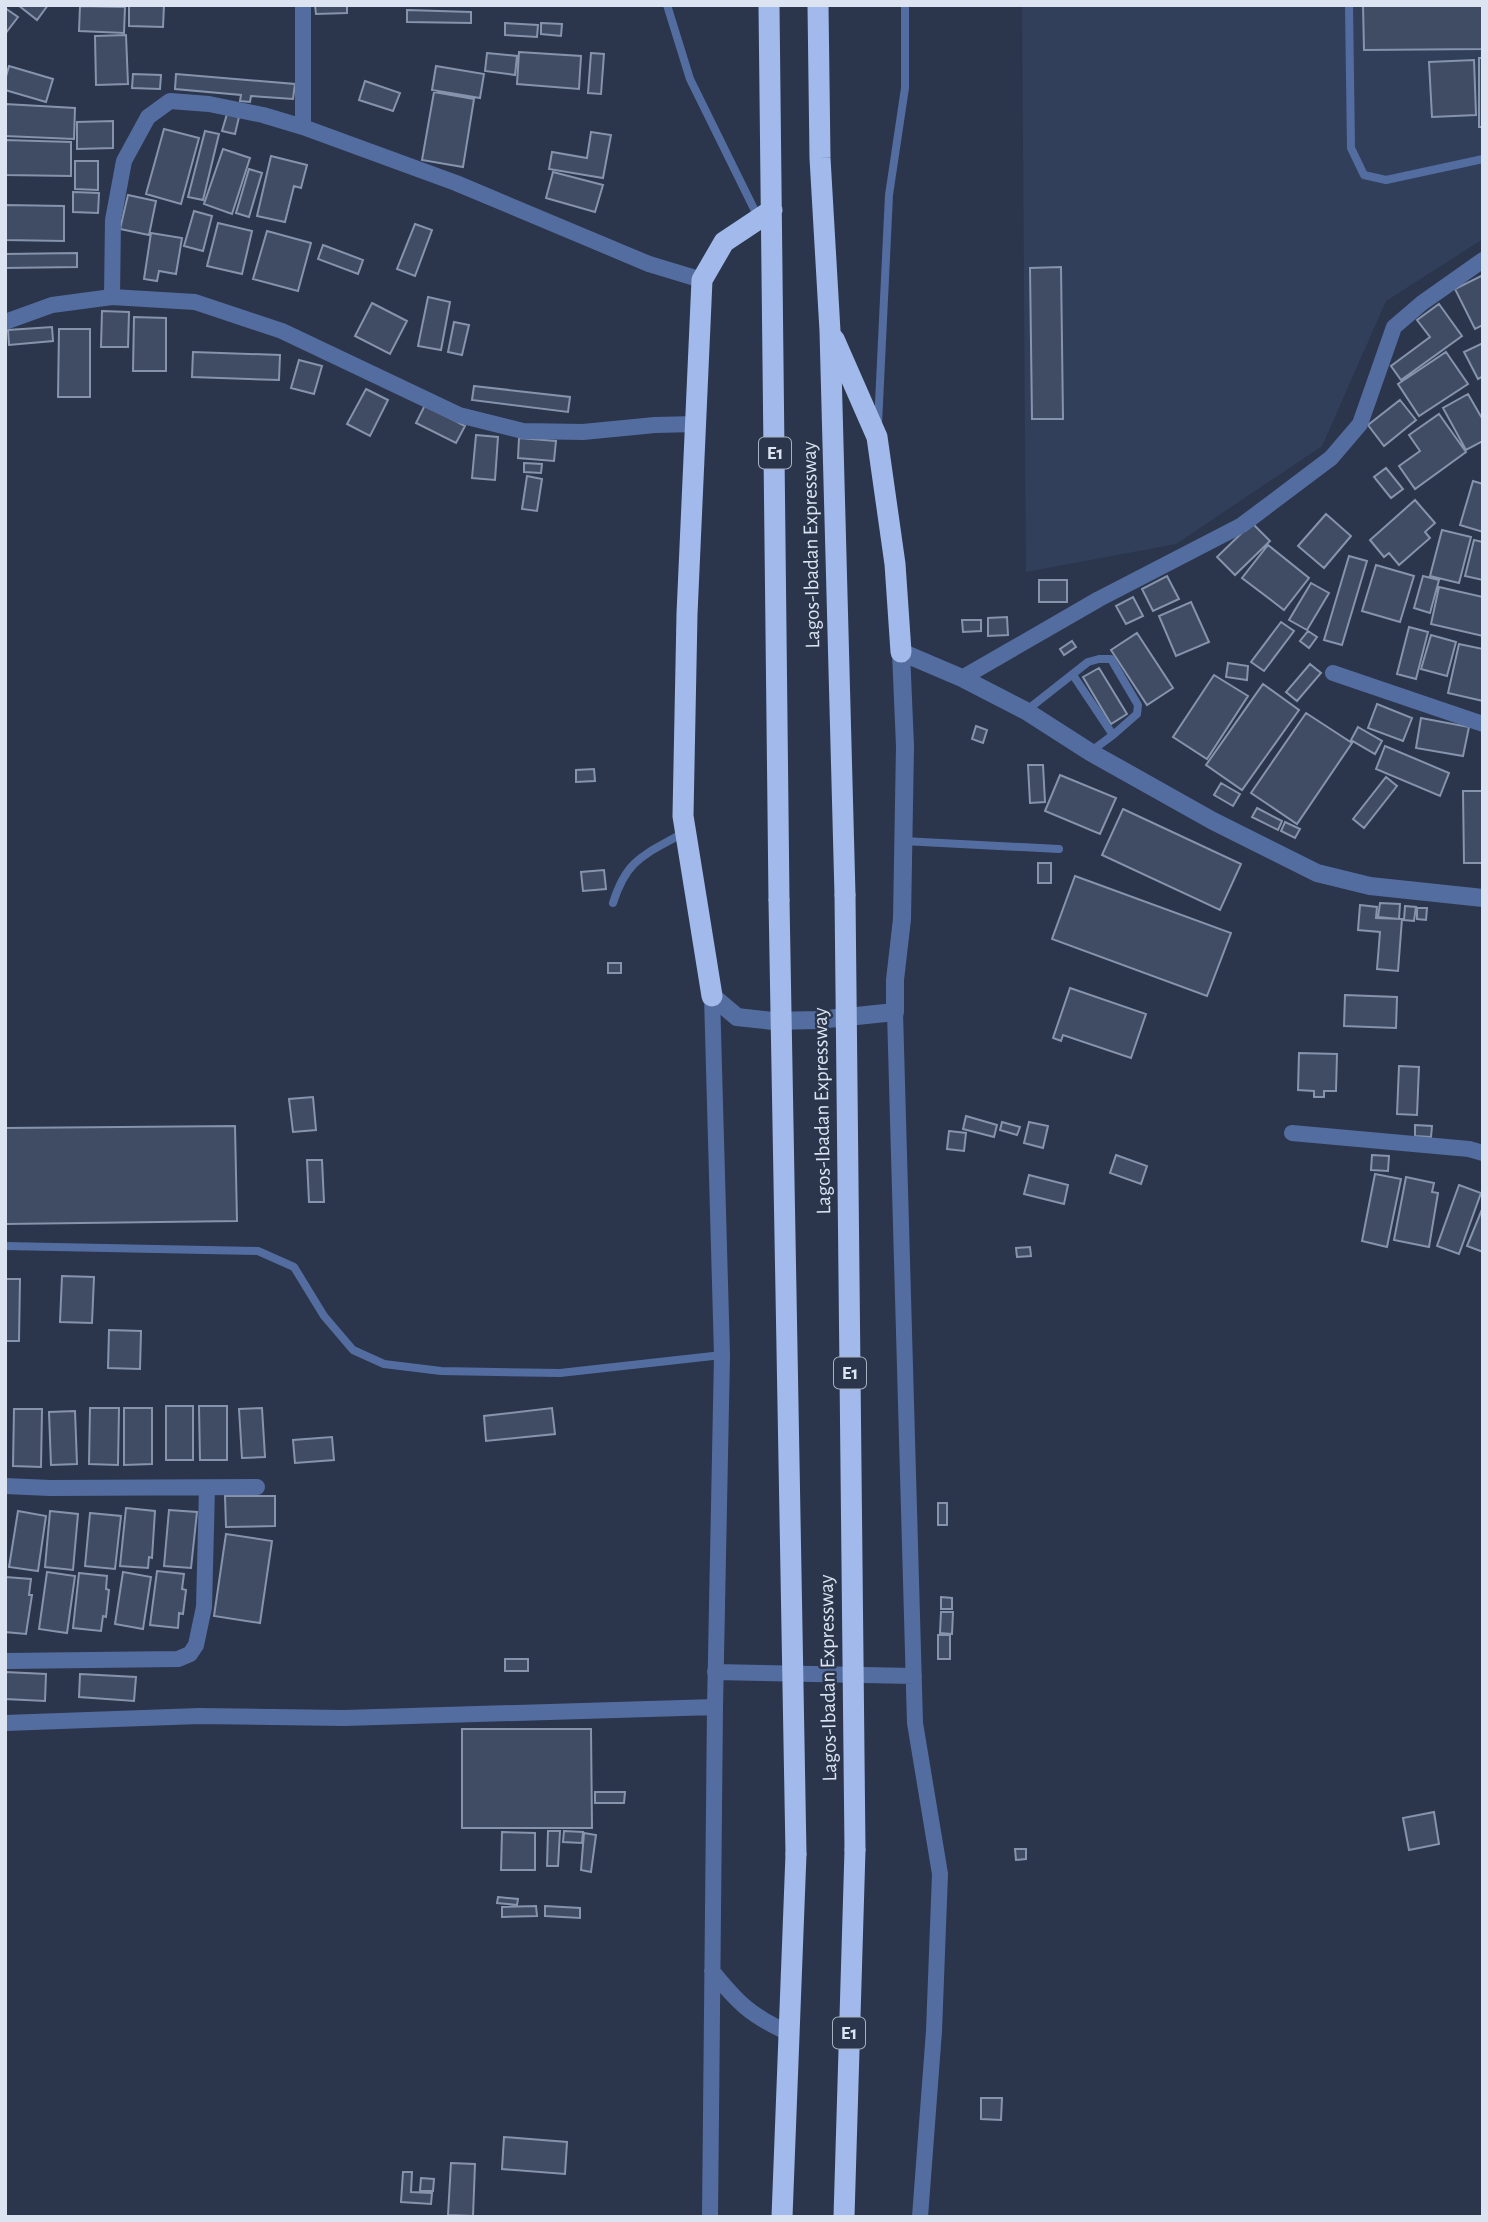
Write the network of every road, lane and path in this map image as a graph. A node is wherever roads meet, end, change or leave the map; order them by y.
1 (303, 5) edge
2 (667, 5) edge
3 (769, 5) edge
4 (818, 5) edge
5 (905, 5) edge
6 (1349, 5) edge
7 (303, 127) junction
8 (1483, 159) edge
9 (765, 214) junction
10 (1483, 260) edge
11 (702, 279) junction
12 (112, 297) junction
13 (5, 322) edge
14 (830, 331) junction
15 (697, 424) junction
16 (877, 437) junction
17 (901, 652) junction
18 (1333, 673) dead end
19 (1073, 675) junction
20 (962, 678) junction
21 (1026, 711) junction
22 (1483, 724) edge
23 (1113, 735) junction
24 (1090, 752) junction
25 (685, 831) junction
26 (903, 841) junction
27 (1059, 849) dead end
28 (1483, 898) edge
29 (613, 903) dead end
30 (712, 996) junction
31 (895, 1012) junction
32 (1292, 1133) dead end
33 (1483, 1153) edge
34 (5, 1246) edge
35 (722, 1355) junction
36 (5, 1486) edge
37 (257, 1487) dead end
38 (208, 1488) junction
39 (5, 1661) edge
40 (715, 1672) junction
41 (914, 1676) junction
42 (715, 1707) junction
43 (5, 1723) edge
44 (712, 1971) junction
45 (789, 2033) junction
46 (710, 2217) edge
47 (782, 2217) edge
48 (844, 2217) edge
49 (920, 2217) edge

1 - 7 street
2 - 9 lane
3 - 9 highway, Lagos-Ibadan Expressway / E1
4 - 14 highway, Lagos-Ibadan Expressway / E1
5 - 16 lane
6 - 8 lane
7 - 11 street
7 - 12 street
9 - 11 highway
9 - 45 highway, Lagos-Ibadan Expressway / E1, bridge
10 - 20 street
11 - 15 highway
12 - 13 street
12 - 15 street
14 - 16 highway
14 - 48 highway, Lagos-Ibadan Expressway / E1, bridge
15 - 25 highway
16 - 17 highway
17 - 20 street
17 - 26 street
18 - 22 street
19 - 21 lane
19 - 23 lane
19 - 23 lane
20 - 21 street
21 - 24 street
23 - 24 lane
24 - 28 street
25 - 29 lane
25 - 30 highway
26 - 27 lane
26 - 31 street
30 - 31 street
30 - 35 street
31 - 41 street
32 - 33 street
34 - 35 lane
35 - 40 street
36 - 38 street
37 - 38 street
38 - 39 street
40 - 41 street
40 - 42 street
41 - 49 street
42 - 43 street
42 - 44 street
44 - 45 street
44 - 46 street
45 - 47 highway, Lagos-Ibadan Expressway / E1

